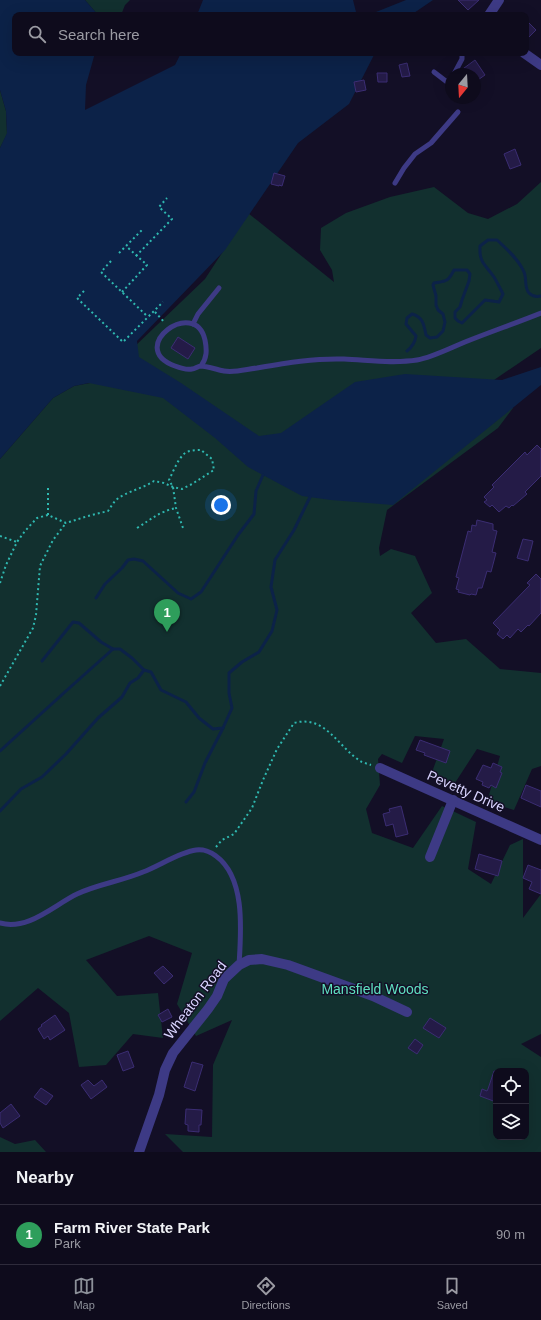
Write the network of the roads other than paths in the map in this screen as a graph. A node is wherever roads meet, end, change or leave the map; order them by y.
1 (499, 0) edge
2 (491, 12) edge
3 (462, 56) edge
4 (528, 56) edge
5 (541, 65) edge
6 (457, 68) edge
7 (434, 72) dead end
8 (445, 80) edge
9 (458, 112) dead end
10 (394, 183) dead end
11 (219, 288) dead end
12 (541, 313) edge
13 (193, 324) junction
14 (201, 366) junction
15 (380, 768) road end
16 (453, 800) junction
17 (541, 840) edge
18 (430, 857) dead end
19 (0, 923) edge
20 (239, 965) junction
21 (406, 1012) dead end
22 (139, 1152) edge

1 - 2 street
3 - 6 lane
4 - 5 street
7 - 8 lane
9 - 10 lane
11 - 13 lane
12 - 14 lane
13 - 14 lane
13 - 14 lane
15 - 16 street, Pevetty Drive
16 - 17 street, Pevetty Drive
16 - 18 street
19 - 20 lane
20 - 21 street, Wheaton Road
20 - 22 street, Wheaton Road

